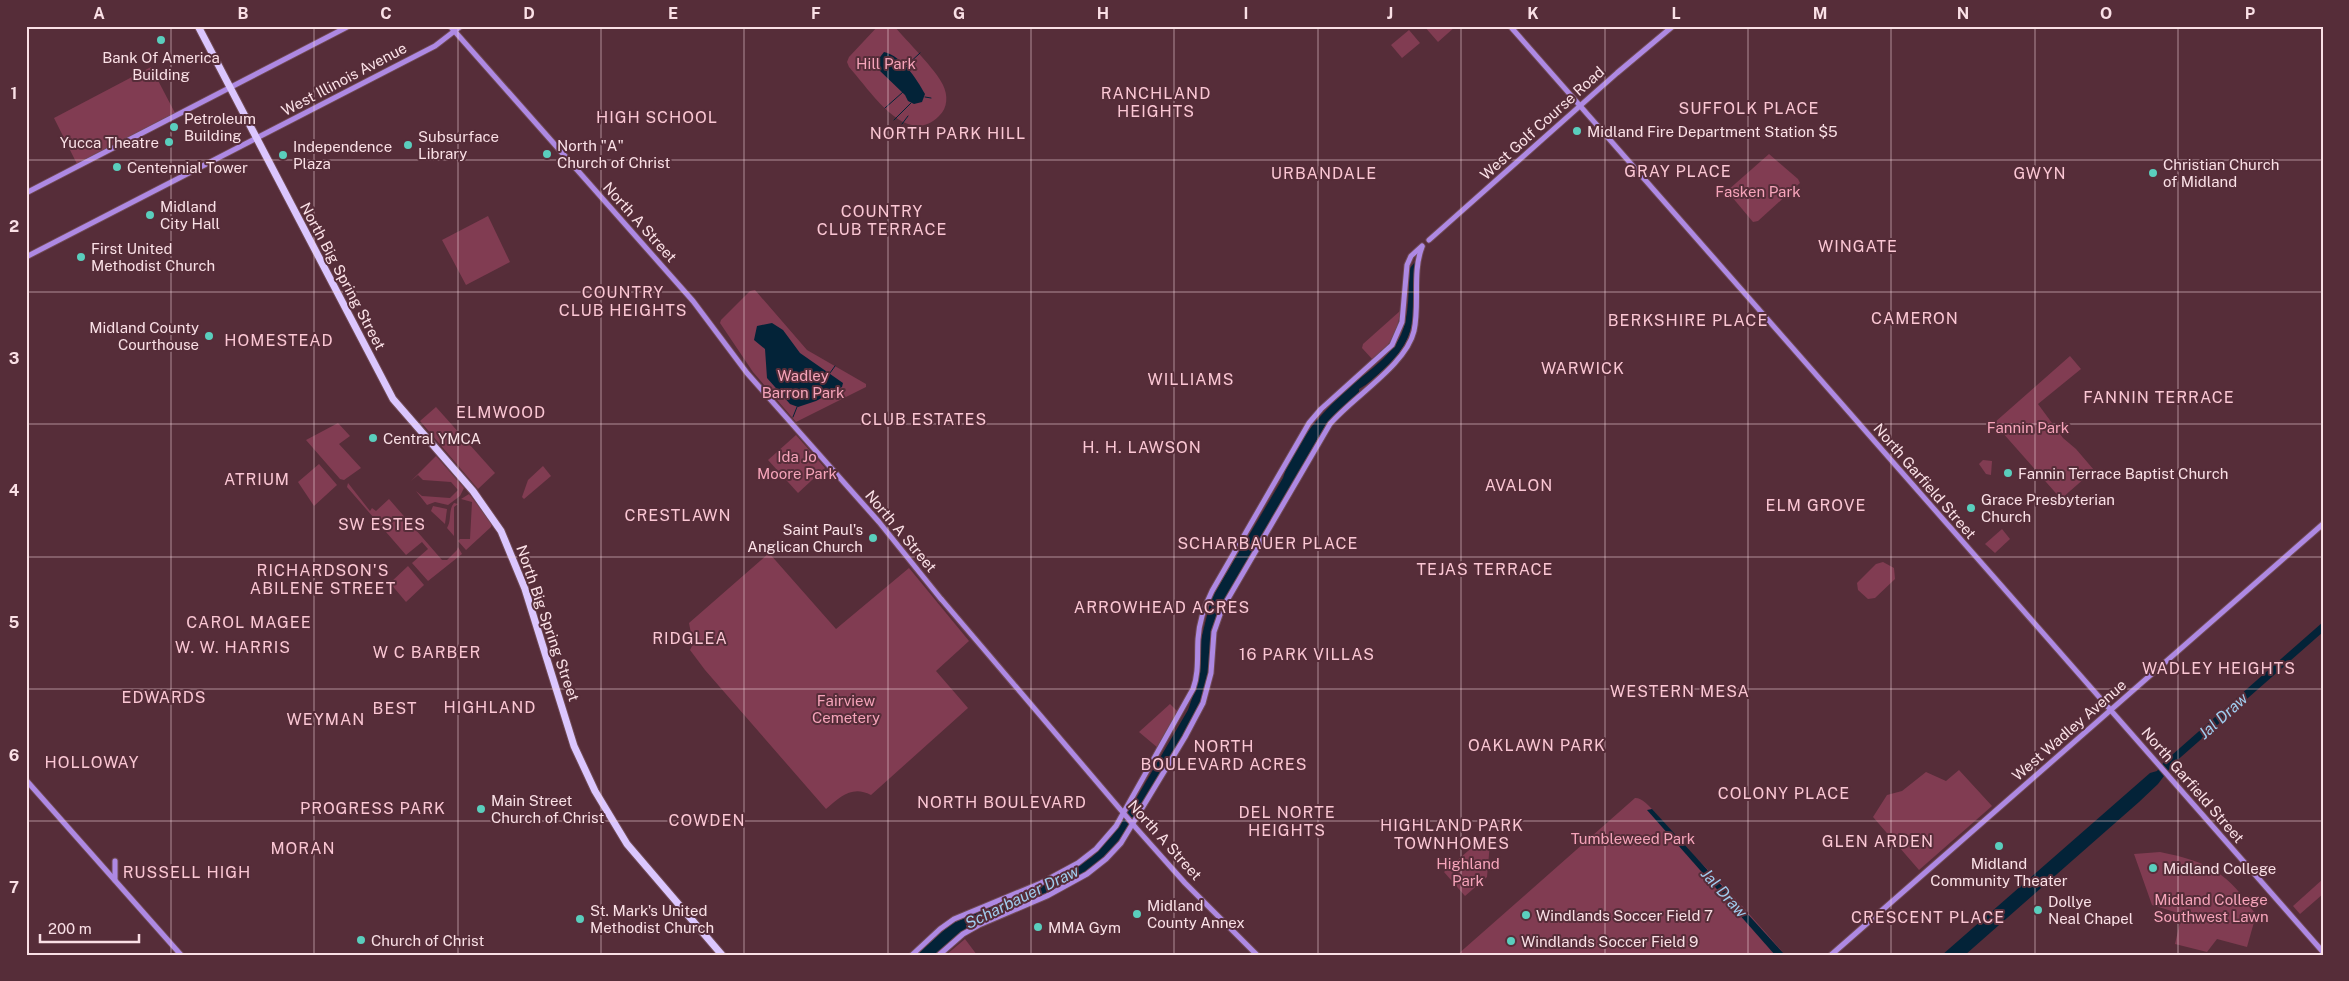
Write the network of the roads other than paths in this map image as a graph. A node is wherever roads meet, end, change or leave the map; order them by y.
1 (198, 26) edge
2 (349, 26) edge
3 (450, 26) edge
4 (461, 26) edge
5 (1510, 26) edge
6 (1673, 26) edge
7 (455, 32) junction
8 (230, 88) junction
9 (1579, 106) junction
10 (256, 140) junction
11 (26, 193) edge
12 (1429, 240) dead end
13 (26, 258) edge
14 (2323, 524) edge
15 (2110, 710) junction
16 (26, 780) edge
17 (1124, 812) junction
18 (1133, 824) junction
19 (115, 861) dead end
20 (115, 881) junction
21 (2323, 952) edge
22 (181, 955) edge
23 (722, 955) edge
24 (912, 955) edge
25 (939, 955) edge
26 (1256, 955) edge
27 (1831, 955) edge

1 - 8 highway, North Big Spring Street
2 - 8 main road
3 - 7 main road, North A Street
4 - 7 main road, West Illinois Avenue
5 - 9 main road, North Garfield Street
6 - 9 main road, West Golf Course Road
7 - 10 main road, West Illinois Avenue
7 - 17 main road, North A Street
8 - 10 highway, North Big Spring Street
8 - 11 main road
9 - 12 main road, West Golf Course Road
9 - 15 main road, North Garfield Street
10 - 13 main road, West Illinois Avenue
10 - 23 highway, North Big Spring Street
14 - 15 main road, West Wadley Avenue
15 - 21 main road, North Garfield Street
15 - 27 main road, West Wadley Avenue
16 - 20 main road
17 - 18 main road, North A Street
17 - 18 main road
17 - 24 main road
18 - 25 main road
18 - 26 main road, North A Street
19 - 20 main road
20 - 22 main road

